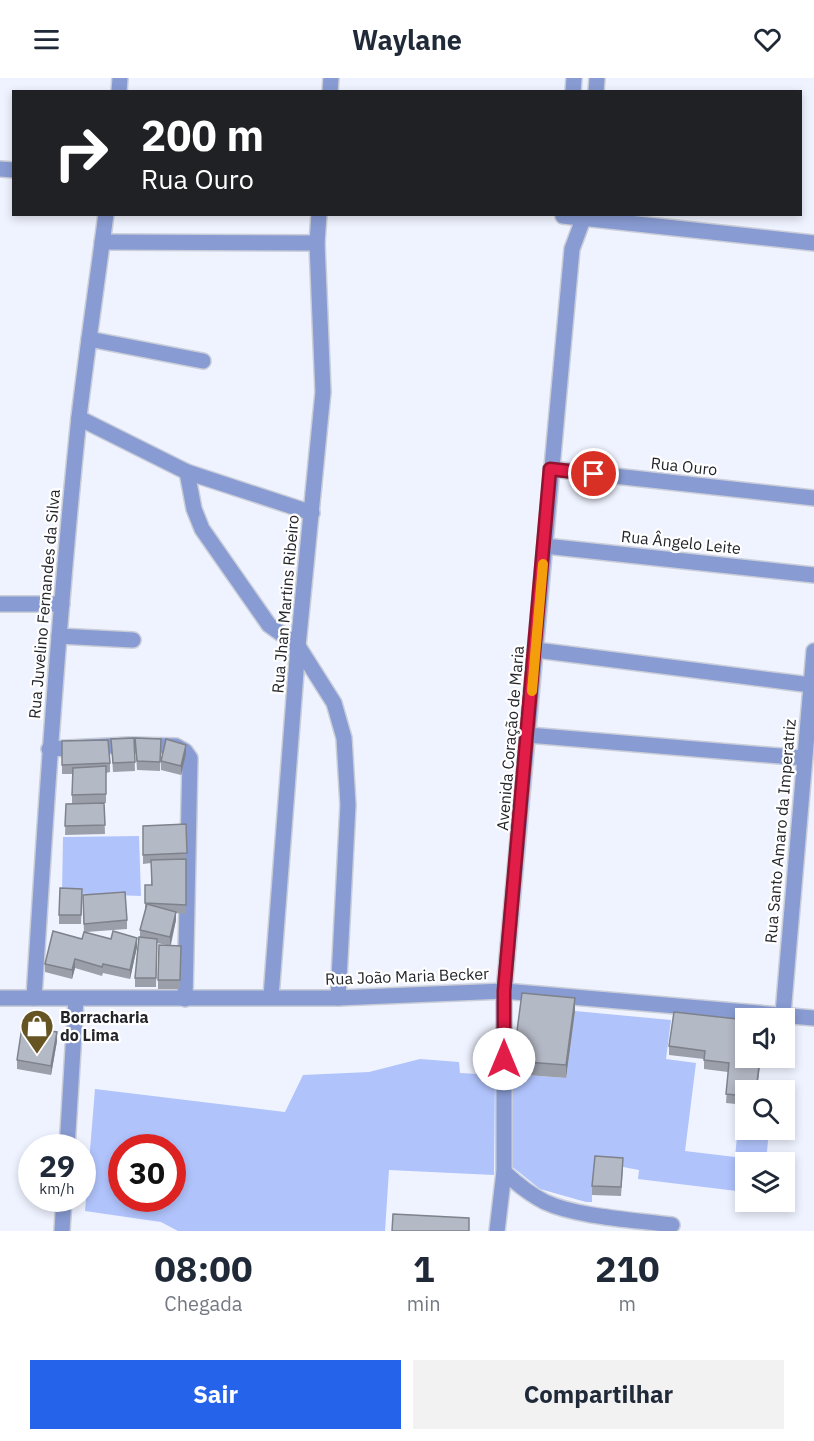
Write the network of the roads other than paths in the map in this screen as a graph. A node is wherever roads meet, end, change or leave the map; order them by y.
1 (106, 216) edge
2 (319, 216) edge
3 (563, 216) edge
4 (585, 216) edge
5 (102, 242) junction
6 (317, 243) junction
7 (814, 243) edge
8 (572, 249) junction
9 (89, 339) junction
10 (203, 361) dead end
11 (79, 418) junction
12 (550, 469) junction
13 (187, 472) junction
14 (814, 498) edge
15 (312, 513) junction
16 (545, 546) junction
17 (814, 575) edge
18 (0, 603) edge
19 (62, 604) junction
20 (59, 636) junction
21 (133, 640) dead end
22 (298, 646) junction
23 (536, 650) junction
24 (814, 651) edge
25 (811, 685) junction
26 (528, 735) junction
27 (49, 749) junction
28 (804, 758) junction
29 (504, 991) junction
30 (271, 997) junction
31 (0, 998) edge
32 (34, 998) junction
33 (338, 998) junction
34 (76, 999) junction
35 (185, 999) junction
36 (783, 1008) edge
37 (735, 1010) edge
38 (795, 1016) edge
39 (814, 1018) edge
40 (68, 1134) edge
41 (504, 1172) junction
42 (63, 1212) edge
43 (672, 1225) dead end
44 (62, 1231) edge
45 (497, 1231) edge

1 - 5 street, Rua Juvelino Fernandes da Silva
2 - 6 street, Rua Jhan Martins Ribeiro
3 - 8 street, Avenida Coração de Maria
4 - 7 street
4 - 8 street, Avenida Coração de Maria
5 - 6 street
5 - 9 street, Rua Juvelino Fernandes da Silva
6 - 15 street, Rua Jhan Martins Ribeiro
8 - 12 street, Avenida Coração de Maria
9 - 10 street
9 - 11 street, Rua Juvelino Fernandes da Silva
11 - 13 street
11 - 19 street, Rua Juvelino Fernandes da Silva
12 - 14 street, Rua Ouro
12 - 16 street, Avenida Coração de Maria
13 - 15 street
13 - 22 street
15 - 22 street, Rua Jhan Martins Ribeiro
16 - 17 street, Rua Ângelo Leite
16 - 23 street, Avenida Coração de Maria
18 - 19 street
19 - 20 street, Rua Juvelino Fernandes da Silva
20 - 21 street
20 - 27 street, Rua Juvelino Fernandes da Silva
22 - 30 street, Rua Jhan Martins Ribeiro
22 - 33 street
23 - 25 street
23 - 26 street, Avenida Coração de Maria
24 - 25 street, Rua Santo Amaro da Imperatriz
25 - 28 street, Rua Santo Amaro da Imperatriz
26 - 28 street
26 - 29 street, Avenida Coração de Maria
27 - 32 street, Rua Juvelino Fernandes da Silva
27 - 35 street
28 - 36 street, Rua Santo Amaro da Imperatriz
29 - 33 street, Rua João Maria Becker
29 - 37 street, Rua João Maria Becker
29 - 41 street, Avenida Coração de Maria
30 - 33 street, Rua João Maria Becker
30 - 35 street, Rua João Maria Becker
31 - 32 street, Rua João Maria Becker
32 - 34 street, Rua João Maria Becker
34 - 35 street, Rua João Maria Becker
34 - 40 street
38 - 39 street, Rua João Maria Becker
41 - 43 street
41 - 45 street, Avenida Coração de Maria
42 - 44 street

